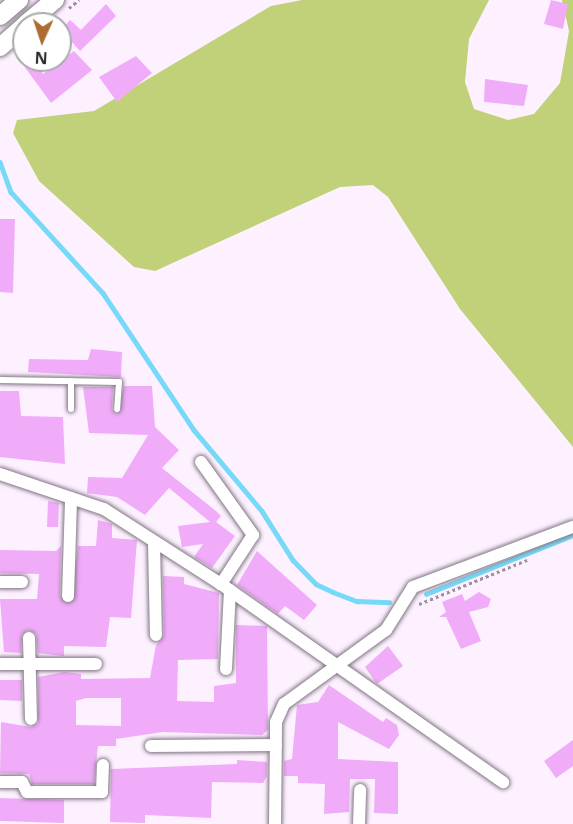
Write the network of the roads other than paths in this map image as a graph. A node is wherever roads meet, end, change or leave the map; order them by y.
1 (19, 0) edge
2 (55, 0) edge
3 (41, 12) edge
4 (0, 16) edge
5 (12, 36) edge
6 (0, 47) edge
7 (0, 380) edge
8 (71, 381) junction
9 (71, 409) dead end
10 (117, 409) dead end
11 (201, 462) dead end
12 (0, 474) edge
13 (71, 498) junction
14 (573, 527) edge
15 (154, 543) junction
16 (0, 582) edge
17 (22, 582) dead end
18 (226, 587) junction
19 (68, 596) dead end
20 (156, 635) dead end
21 (29, 638) dead end
22 (0, 664) edge
23 (29, 664) junction
24 (96, 664) dead end
25 (336, 668) junction
26 (226, 669) dead end
27 (31, 719) dead end
28 (276, 745) junction
29 (151, 746) dead end
30 (103, 765) dead end
31 (0, 782) edge
32 (503, 782) dead end
33 (360, 790) dead end
34 (275, 824) edge
35 (359, 824) edge

1 - 4 main road
2 - 3 main road
5 - 6 main road
7 - 8 lane
8 - 9 lane
8 - 10 lane
11 - 18 street
12 - 13 street
13 - 15 street
13 - 19 street
14 - 25 street
15 - 18 street
15 - 20 street
16 - 17 street
18 - 25 street
18 - 26 street
21 - 23 street
22 - 23 street
23 - 24 street
23 - 27 street
25 - 28 street
25 - 32 street
28 - 29 street
28 - 34 street
30 - 31 street
33 - 35 street

